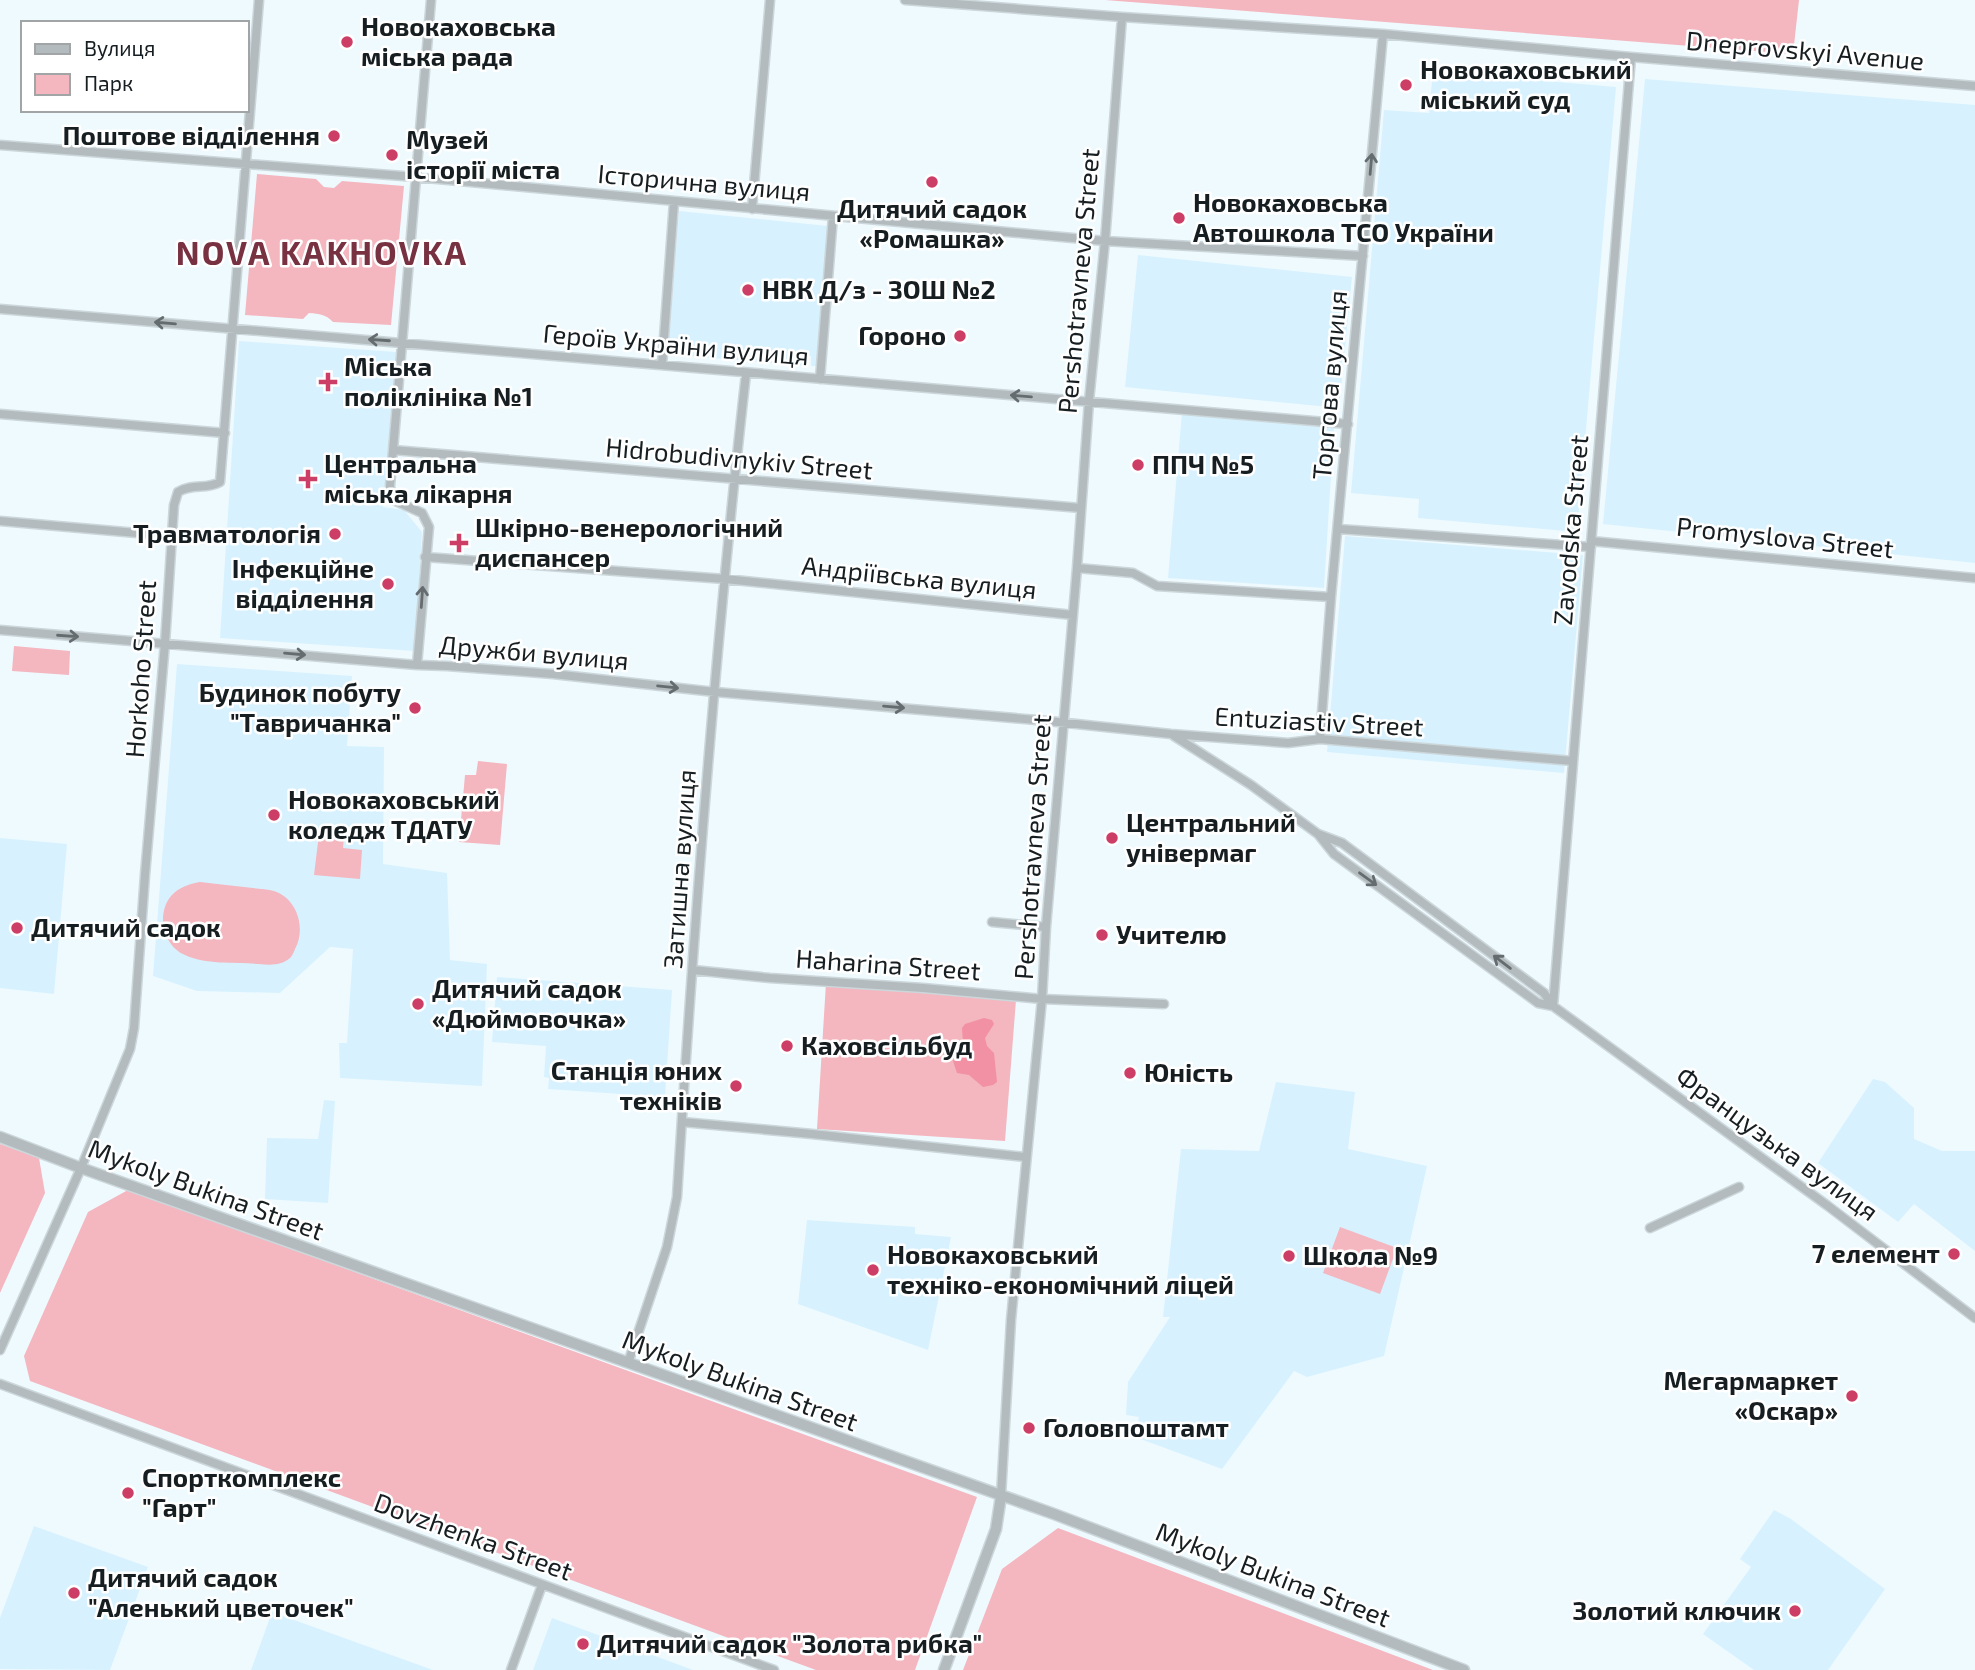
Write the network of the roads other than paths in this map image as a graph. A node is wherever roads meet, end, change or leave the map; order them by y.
1 (259, 0) edge
2 (431, 0) edge
3 (770, 0) edge
4 (905, 0) edge
5 (1122, 17) junction
6 (1383, 34) junction
7 (1631, 57) junction
8 (1975, 86) edge
9 (0, 145) edge
10 (247, 164) junction
11 (416, 177) junction
12 (674, 202) junction
13 (752, 209) junction
14 (833, 216) junction
15 (1105, 241) junction
16 (1363, 256) junction
17 (0, 309) edge
18 (233, 329) junction
19 (401, 342) junction
20 (662, 365) junction
21 (746, 373) junction
22 (820, 379) junction
23 (1089, 401) junction
24 (0, 414) edge
25 (1348, 424) junction
26 (225, 433) junction
27 (393, 450) junction
28 (734, 480) junction
29 (1081, 509) junction
30 (0, 521) edge
31 (1338, 529) junction
32 (171, 536) junction
33 (1591, 544) junction
34 (425, 557) junction
35 (1077, 568) junction
36 (1975, 578) edge
37 (724, 579) junction
38 (1331, 597) junction
39 (1073, 615) junction
40 (0, 630) edge
41 (165, 643) junction
42 (417, 665) junction
43 (715, 692) junction
44 (1063, 723) junction
45 (1171, 734) junction
46 (1320, 739) junction
47 (1573, 761) junction
48 (1318, 834) junction
49 (992, 922) dead end
50 (1046, 926) junction
51 (693, 970) junction
52 (1042, 999) junction
53 (1164, 1004) dead end
54 (1553, 1006) junction
55 (682, 1122) junction
56 (0, 1137) edge
57 (1025, 1157) junction
58 (81, 1168) junction
59 (1739, 1187) dead end
60 (1650, 1228) dead end
61 (1975, 1318) edge
62 (0, 1350) edge
63 (628, 1363) junction
64 (0, 1384) edge
65 (1001, 1496) junction
66 (542, 1585) junction
67 (511, 1670) edge
68 (774, 1670) edge
69 (944, 1670) edge
70 (1464, 1670) edge

1 - 10 street, Horkoho Street
2 - 11 street
3 - 13 street
4 - 5 street, Dneprovskyi Avenue
5 - 6 street, Dneprovskyi Avenue
5 - 15 street, Pershotravneva Street
6 - 7 street, Dneprovskyi Avenue
16 -> 6 street, Торгова вулиця
7 - 8 street, Dneprovskyi Avenue
7 - 33 street, Zavodska Street
9 - 10 street, Історична вулиця
10 - 11 street, Історична вулиця
10 - 18 street, Horkoho Street
11 - 12 street, Історична вулиця
11 - 19 street
12 - 13 street, Історична вулиця
12 - 20 street
13 - 14 street, Історична вулиця
14 - 15 street, Історична вулиця
14 - 22 street
15 - 16 street, Історична вулиця
15 - 23 street, Pershotravneva Street
16 - 25 street, Торгова вулиця
18 -> 17 street, Героїв України вулиця
19 -> 18 street, Героїв України вулиця
18 - 26 street, Horkoho Street
19 - 20 street, Героїв України вулиця
19 - 27 street
20 - 21 street, Героїв України вулиця
21 - 22 street, Героїв України вулиця
21 - 28 street, Затишна вулиця
23 -> 22 street, Героїв України вулиця
23 - 25 street, Героїв України вулиця
23 - 29 street, Pershotravneva Street
24 - 26 street
25 - 31 street, Торгова вулиця
26 - 32 street, Horkoho Street
27 - 28 street, Hidrobudivnykiv Street
27 - 34 street
28 - 29 street, Hidrobudivnykiv Street
28 - 37 street, Затишна вулиця
29 - 35 street, Pershotravneva Street
30 - 32 street
31 - 33 street
31 - 38 street, Торгова вулиця
32 - 41 street, Horkoho Street
33 - 36 street, Promyslova Street
33 - 47 street, Zavodska Street
34 - 37 street, Андріївська вулиця
42 -> 34 street
35 - 38 street
35 - 39 street, Pershotravneva Street
37 - 39 street, Андріївська вулиця
37 - 43 street, Затишна вулиця
38 - 46 street, Торгова вулиця
39 - 44 street, Pershotravneva Street
40 -> 41 street, Дружби вулиця
41 -> 42 street, Дружби вулиця
41 - 58 street, Horkoho Street
42 -> 43 street, Дружби вулиця
43 -> 44 street, Дружби вулиця
43 - 51 street, Затишна вулиця
44 - 45 street, Entuziastiv Street
44 - 50 street, Pershotravneva Street
45 - 46 street, Entuziastiv Street
45 - 48 street, Французька вулиця
46 - 47 street, Entuziastiv Street
47 - 54 street, Zavodska Street
54 -> 48 street, Французька вулиця
48 -> 54 street, Французька вулиця
49 - 50 street
50 - 52 street, Pershotravneva Street
51 - 52 street, Haharina Street
51 - 55 street, Затишна вулиця
52 - 53 street, Haharina Street
52 - 57 street, Pershotravneva Street
54 - 61 street, Французька вулиця
55 - 57 street
55 - 63 street, Затишна вулиця
56 - 58 street, Mykoly Bukina Street
57 - 65 street, Pershotravneva Street
58 - 62 street, Horkoho Street
58 - 63 street, Mykoly Bukina Street
59 - 60 street
63 - 65 street, Mykoly Bukina Street
64 - 66 street, Dovzhenka Street
65 - 69 street, Pershotravneva Street
65 - 70 street, Mykoly Bukina Street
66 - 67 street
66 - 68 street, Dovzhenka Street

